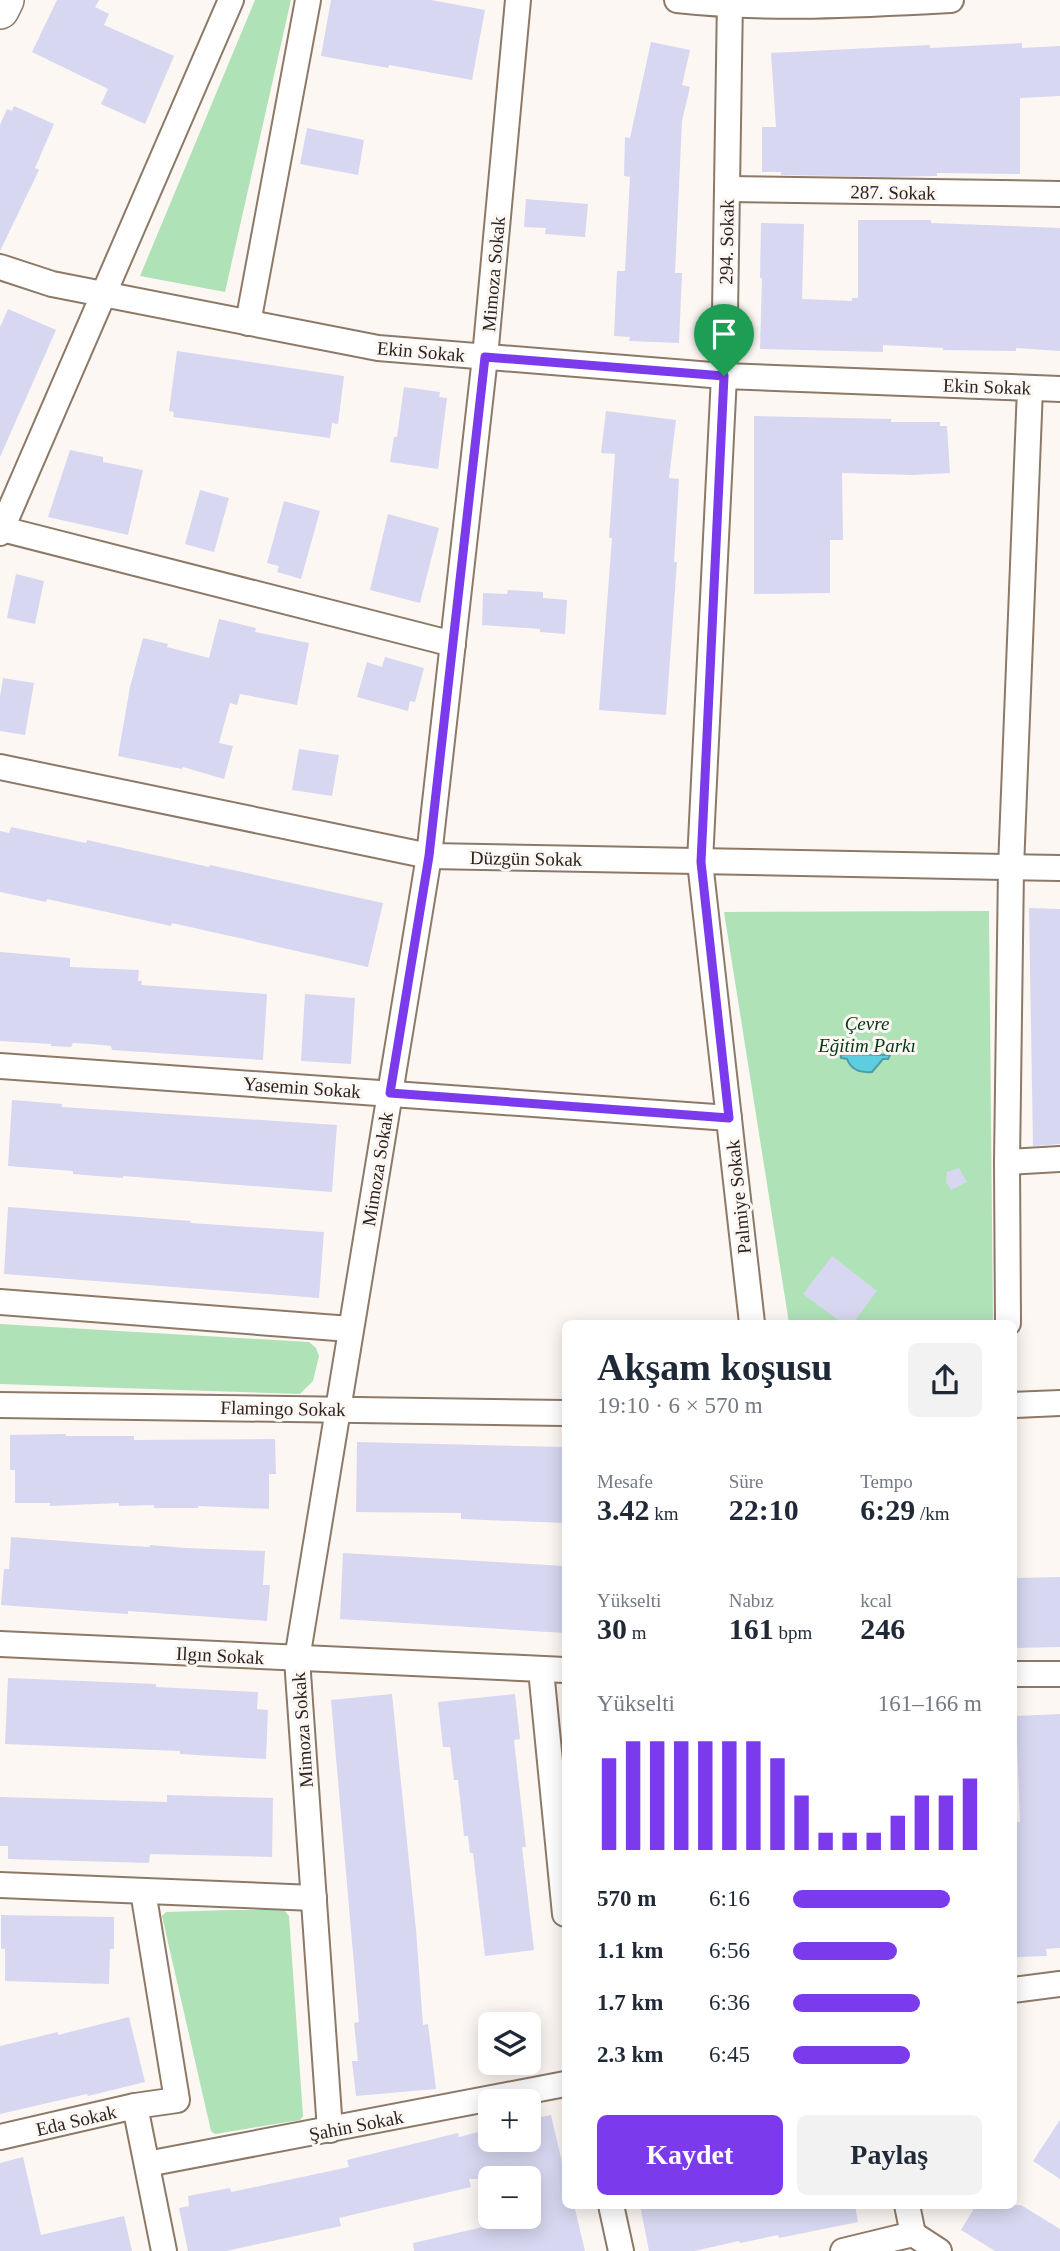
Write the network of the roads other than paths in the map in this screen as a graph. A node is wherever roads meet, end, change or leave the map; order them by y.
1 (5, 0) edge
2 (231, 0) edge
3 (308, 0) edge
4 (519, 0) edge
5 (677, 0) edge
6 (951, 0) edge
7 (729, 3) edge
8 (0, 10) edge
9 (727, 189) junction
10 (1060, 194) edge
11 (0, 267) edge
12 (103, 294) junction
13 (248, 323) junction
14 (485, 357) junction
15 (724, 376) junction
16 (1030, 388) junction
17 (1060, 389) edge
18 (1, 531) edge
19 (453, 645) junction
20 (0, 767) edge
21 (429, 856) junction
22 (701, 862) junction
23 (1012, 868) junction
24 (1060, 868) edge
25 (0, 1066) edge
26 (390, 1093) junction
27 (729, 1118) junction
28 (1060, 1159) edge
29 (1007, 1162) junction
30 (0, 1302) edge
31 (752, 1320) edge
32 (1008, 1320) edge
33 (351, 1328) junction
34 (1060, 1403) edge
35 (0, 1405) edge
36 (1017, 1405) edge
37 (337, 1409) junction
38 (562, 1413) edge
39 (0, 1644) edge
40 (297, 1658) junction
41 (553, 1670) edge
42 (1017, 1674) edge
43 (1060, 1674) edge
44 (562, 1853) edge
45 (0, 1885) edge
46 (143, 1891) junction
47 (314, 1898) junction
48 (1060, 1984) edge
49 (1017, 1989) edge
50 (562, 2085) edge
51 (135, 2106) junction
52 (330, 2130) junction
53 (0, 2137) edge
54 (147, 2164) junction
55 (612, 2209) edge
56 (908, 2209) edge
57 (913, 2234) junction
58 (164, 2251) edge
59 (621, 2251) edge
60 (843, 2251) edge
61 (939, 2251) edge

1 - 8 main road
2 - 12 street
3 - 13 street
4 - 14 street, Mimoza Sokak
5 - 7 street
6 - 7 street
7 - 9 street, 294. Sokak
9 - 10 street, 287. Sokak
9 - 15 street, 294. Sokak
11 - 12 street, Ekin Sokak
12 - 13 street, Ekin Sokak
12 - 18 street
13 - 14 street, Ekin Sokak
14 - 15 street, Ekin Sokak
14 - 19 street, Mimoza Sokak
15 - 16 street, Ekin Sokak
15 - 22 street, 294. Sokak
16 - 17 street, Ekin Sokak
16 - 23 street
18 - 19 street
19 - 21 street, Mimoza Sokak
20 - 21 street, Düzgün Sokak
21 - 22 street, Düzgün Sokak
21 - 26 street, Mimoza Sokak
22 - 23 street, Düzgün Sokak
22 - 27 street, Palmiye Sokak
23 - 24 street, Düzgün Sokak
23 - 29 street
25 - 26 street, Yasemin Sokak
26 - 27 street, Yasemin Sokak
26 - 33 street, Mimoza Sokak
27 - 31 street, Palmiye Sokak
28 - 29 street
29 - 32 street
30 - 33 street
33 - 37 street, Mimoza Sokak
34 - 36 street
35 - 37 street, Flamingo Sokak
37 - 38 street, Flamingo Sokak
37 - 40 street, Mimoza Sokak
39 - 40 street, Ilgın Sokak
40 - 41 street, Ilgın Sokak
40 - 47 street, Mimoza Sokak
41 - 44 street
42 - 43 street
45 - 46 street
46 - 47 street
46 - 51 street
47 - 52 street, Mimoza Sokak
48 - 49 street
50 - 52 street, Şahin Sokak
51 - 53 street, Eda Sokak
51 - 54 street, Eda Sokak
52 - 54 street, Şahin Sokak
54 - 58 street, Eda Sokak
55 - 59 street
56 - 57 street
57 - 60 street
57 - 61 street

